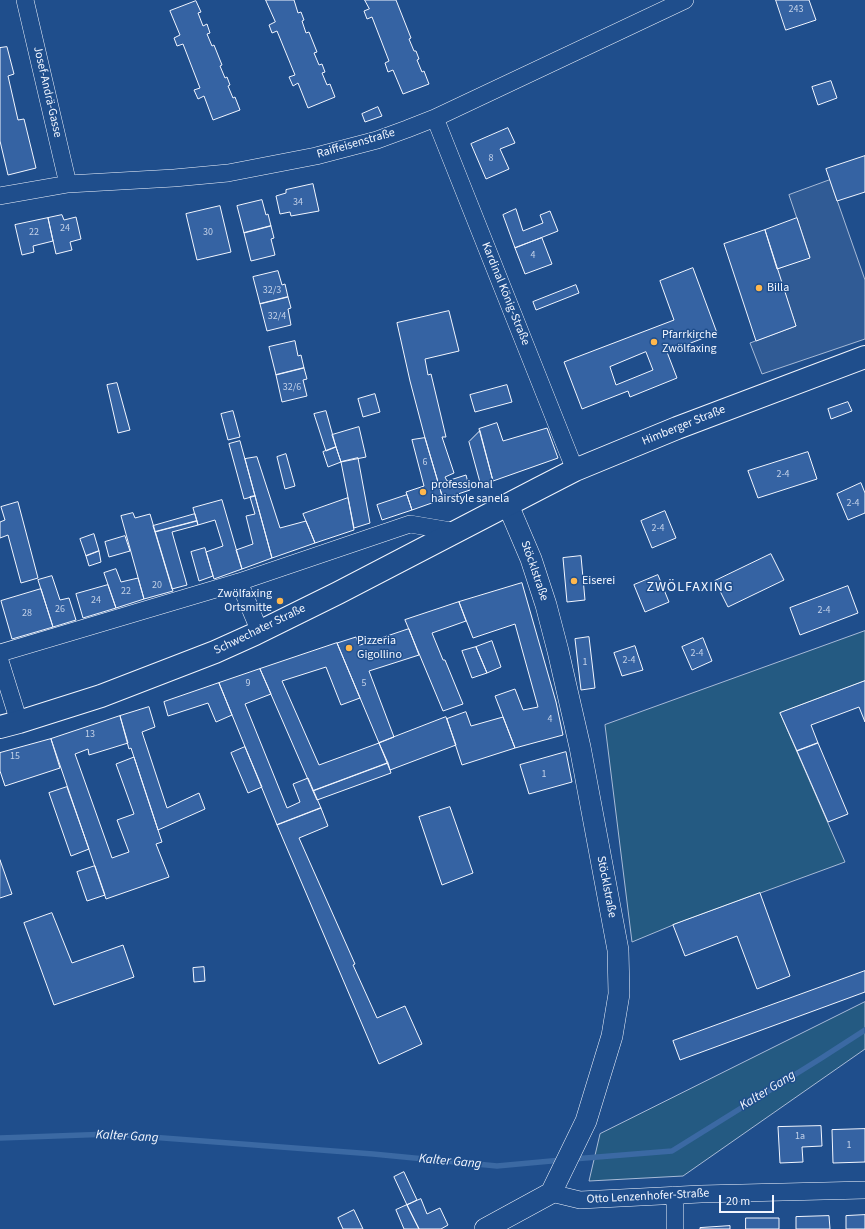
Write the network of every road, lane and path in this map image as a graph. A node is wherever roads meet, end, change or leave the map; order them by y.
1 (25, 0) edge
2 (685, 0) edge
3 (436, 118) junction
4 (68, 184) junction
5 (0, 196) edge
6 (865, 357) edge
7 (576, 470) junction
8 (508, 505) junction
9 (457, 532) junction
10 (239, 582) junction
11 (260, 632) junction
12 (0, 653) edge
13 (0, 661) edge
14 (9, 725) edge
15 (865, 1190) edge
16 (551, 1193) junction
17 (675, 1195) junction
18 (485, 1229) edge
19 (675, 1229) edge

1 - 4 street, Josef-Andrä-Gasse
2 - 3 street, Raiffeisenstraße
3 - 4 street, Raiffeisenstraße
3 - 7 street, Kardinal König-Straße
4 - 5 street, Raiffeisenstraße
6 - 7 main road, Himberger Straße
7 - 8 main road, Himberger Straße
8 - 9 main road, Schwechater Straße
8 - 16 street, Stöcklstraße
9 - 10 street
9 - 11 main road, Schwechater Straße
10 - 11 street
10 - 12 street
11 - 14 main road, Schwechater Straße
13 - 14 street
15 - 17 street, Otto Lenzenhofer-Straße
16 - 17 street, Otto Lenzenhofer-Straße
16 - 18 street
17 - 19 street

